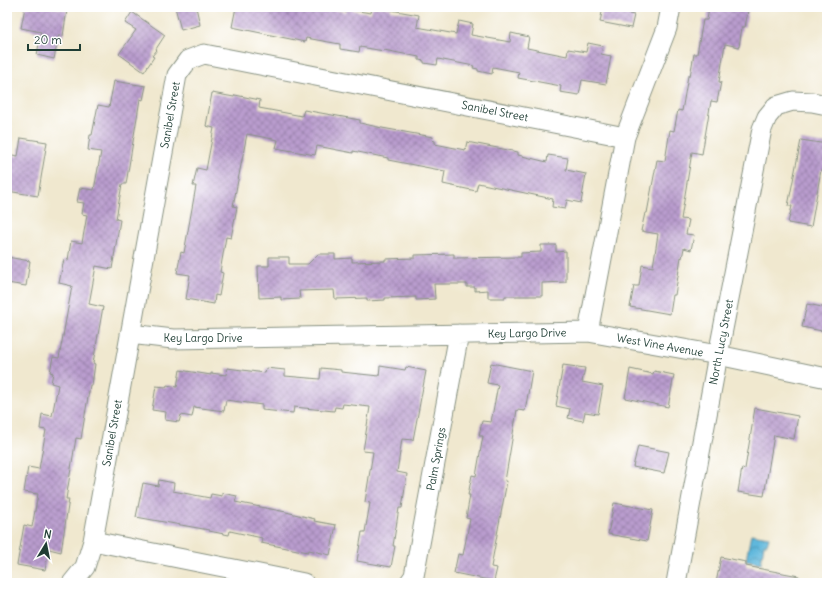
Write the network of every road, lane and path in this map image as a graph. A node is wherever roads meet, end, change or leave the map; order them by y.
1 (671, 7) edge
2 (827, 105) edge
3 (625, 137) junction
4 (588, 332) junction
5 (130, 334) junction
6 (459, 334) junction
7 (718, 355) junction
8 (827, 378) edge
9 (93, 541) junction
10 (72, 583) edge
11 (304, 583) edge
12 (409, 583) edge
13 (676, 583) edge

1 - 3 street
2 - 7 street, North Lucy Street
3 - 4 street
3 - 5 street, Sanibel Street
4 - 6 street, Key Largo Drive
4 - 7 street, West Vine Avenue
5 - 6 street, Key Largo Drive
5 - 9 street, Sanibel Street
6 - 12 street, Palm Springs
7 - 8 street, West Vine Avenue
7 - 13 street, North Lucy Street
9 - 10 street, Sanibel Street
9 - 11 street

